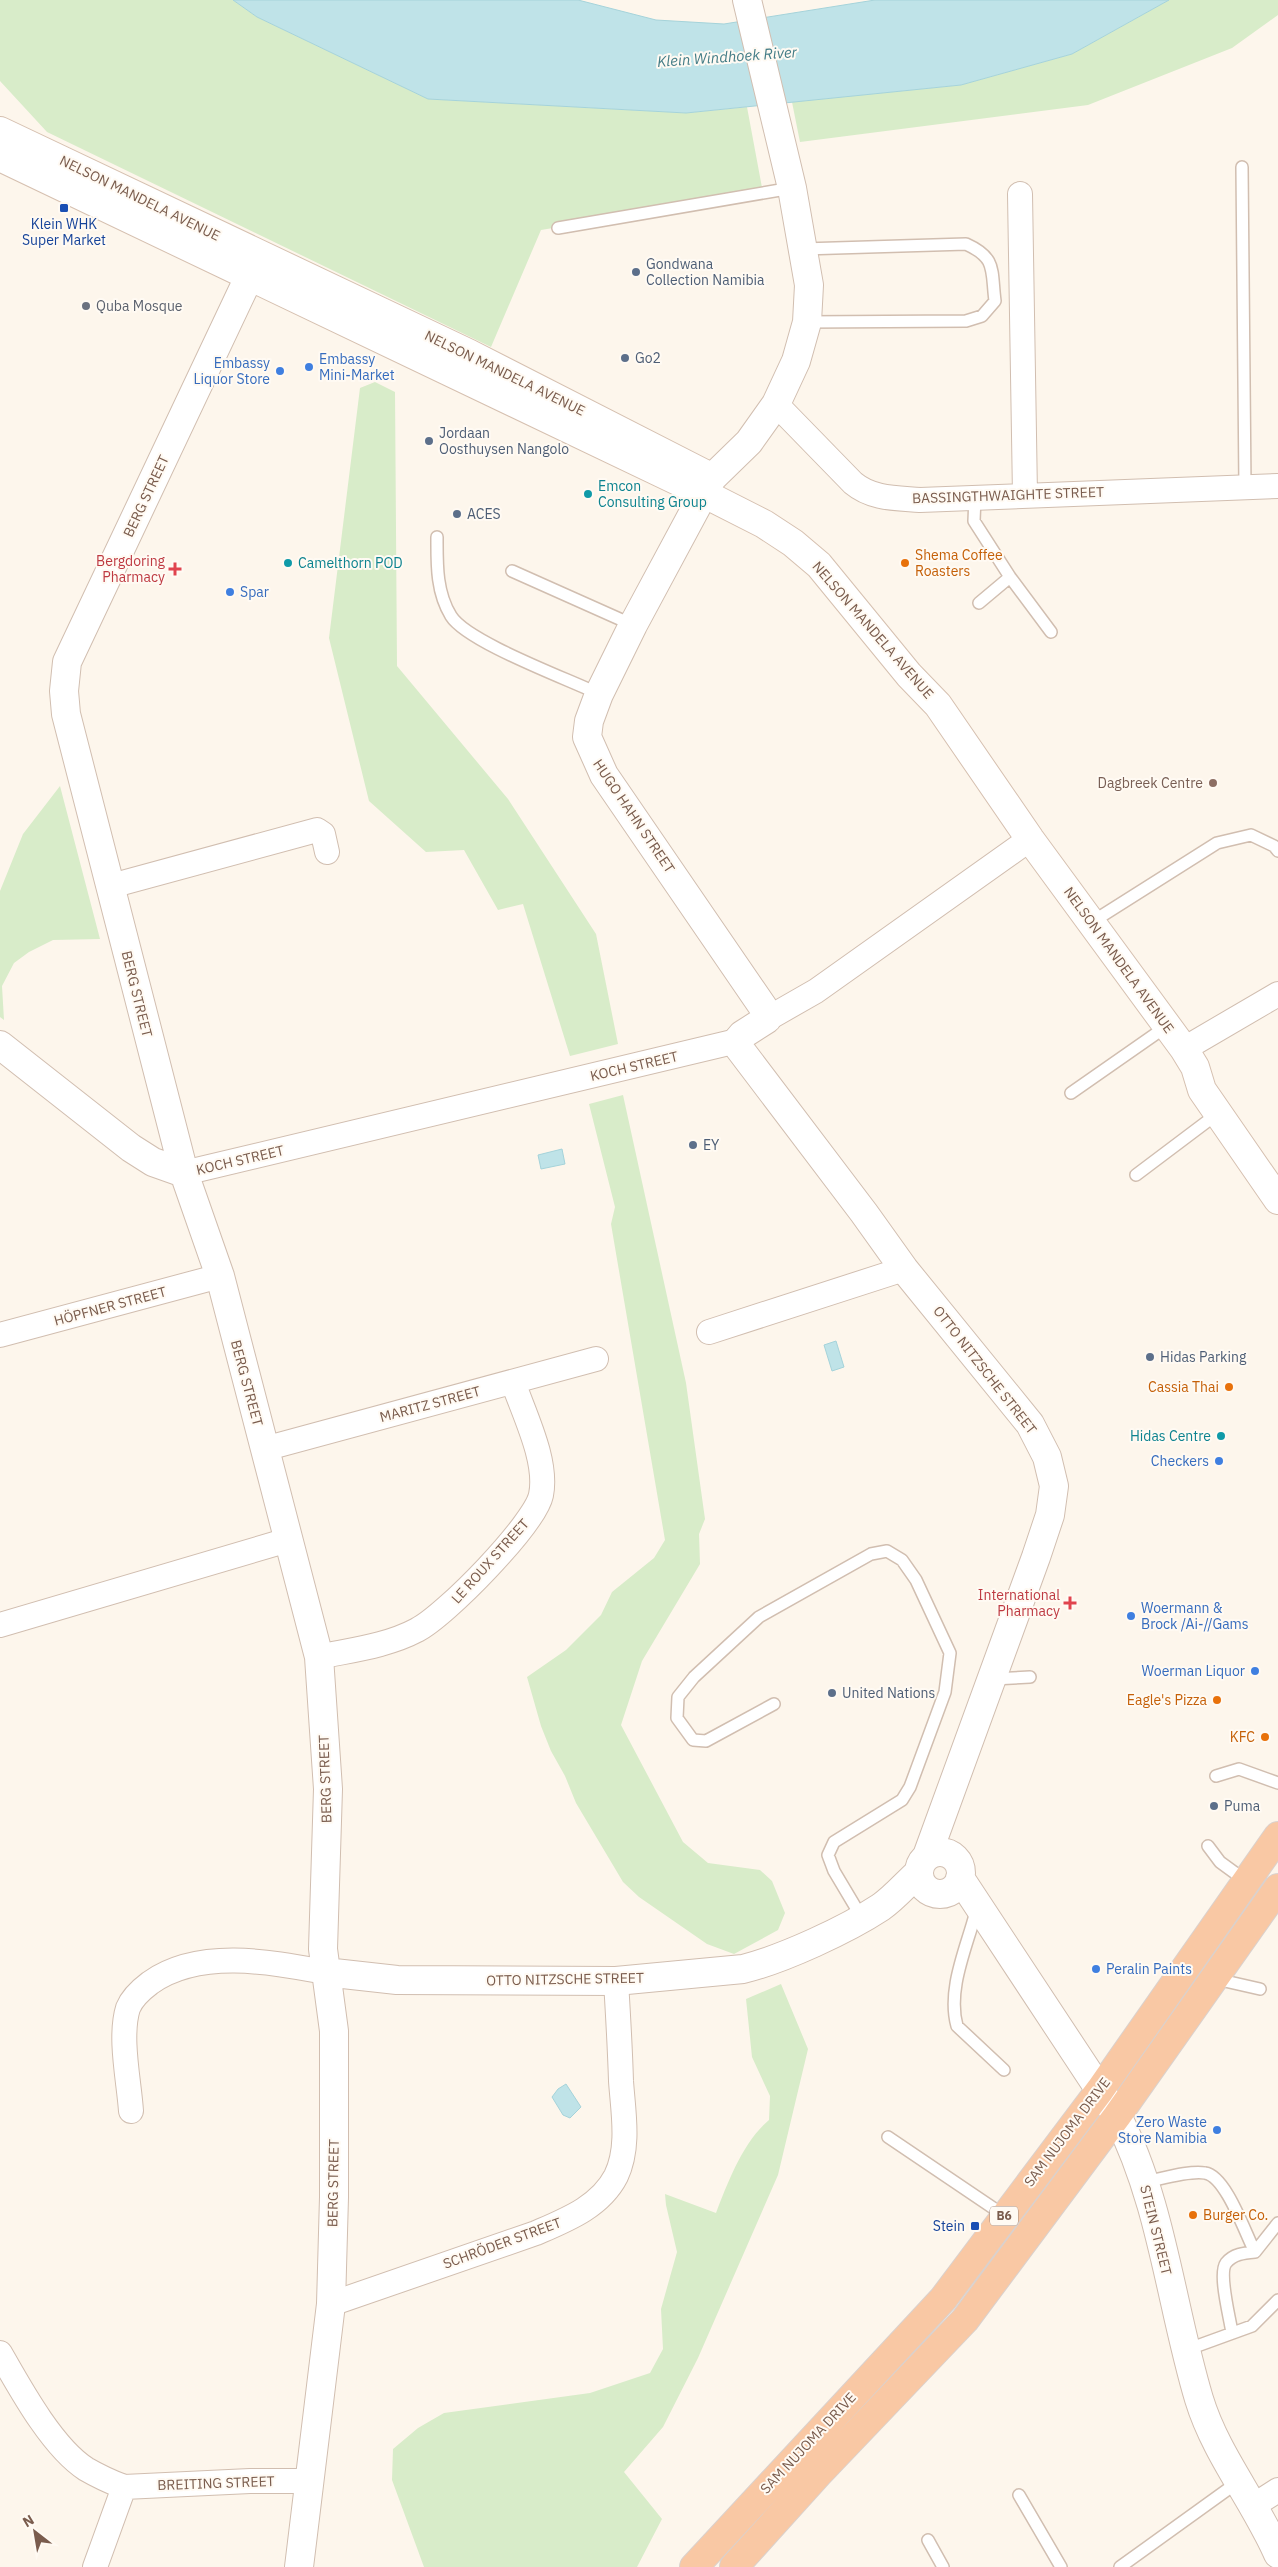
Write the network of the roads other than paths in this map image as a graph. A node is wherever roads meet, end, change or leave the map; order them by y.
1 (747, 2) edge
2 (0, 131) edge
3 (0, 157) edge
4 (1242, 167) dead end
5 (792, 188) junction
6 (1020, 194) dead end
7 (558, 228) dead end
8 (803, 249) junction
9 (254, 266) junction
10 (807, 322) junction
11 (776, 404) junction
12 (708, 485) junction
13 (1278, 486) edge
14 (1245, 487) junction
15 (1025, 495) junction
16 (976, 497) junction
17 (437, 537) dead end
18 (512, 570) dead end
19 (1010, 577) junction
20 (979, 603) dead end
21 (633, 625) junction
22 (1051, 632) dead end
23 (599, 694) junction
24 (1030, 839) junction
25 (327, 852) dead end
26 (1278, 852) edge
27 (111, 886) junction
28 (1092, 922) junction
29 (1278, 994) edge
30 (767, 1019) junction
31 (1167, 1026) junction
32 (737, 1041) junction
33 (0, 1045) edge
34 (1189, 1058) junction
35 (1071, 1093) dead end
36 (1217, 1114) junction
37 (1278, 1170) edge
38 (184, 1173) junction
39 (1136, 1175) dead end
40 (1278, 1200) edge
41 (904, 1269) junction
42 (220, 1276) junction
43 (709, 1332) dead end
44 (0, 1335) edge
45 (596, 1359) dead end
46 (513, 1382) junction
47 (264, 1449) junction
48 (288, 1540) junction
49 (0, 1625) edge
50 (319, 1657) junction
51 (1030, 1677) dead end
52 (993, 1679) junction
53 (774, 1704) dead end
54 (1216, 1776) dead end
55 (1278, 1783) edge
56 (1278, 1836) edge
57 (1208, 1846) dead end
58 (932, 1874) junction
59 (1246, 1882) junction
60 (1278, 1888) edge
61 (872, 1912) junction
62 (983, 1920) junction
63 (325, 1972) junction
64 (1214, 1978) junction
65 (616, 1981) junction
66 (1260, 1989) dead end
67 (1004, 2070) dead end
68 (1100, 2090) junction
69 (131, 2111) dead end
70 (1117, 2116) junction
71 (888, 2138) dead end
72 (1145, 2182) junction
73 (1005, 2216) junction
74 (1278, 2223) edge
75 (1254, 2252) junction
76 (1278, 2300) edge
77 (331, 2304) junction
78 (1232, 2332) junction
79 (1186, 2350) junction
80 (0, 2353) edge
81 (309, 2481) junction
82 (1239, 2481) junction
83 (124, 2487) junction
84 (1278, 2490) edge
85 (1019, 2495) dead end
86 (1253, 2506) junction
87 (928, 2540) dead end
88 (1278, 2554) edge
89 (95, 2567) edge
90 (299, 2567) edge
91 (694, 2567) edge
92 (734, 2567) edge
93 (943, 2567) edge
94 (1061, 2567) edge
95 (1120, 2567) edge

1 - 5 street, HUGO HAHN STREET
2 - 9 street, NELSON MANDELA AVENUE
3 - 9 street, NELSON MANDELA AVENUE
4 - 14 lane
5 - 7 lane
5 - 8 street, HUGO HAHN STREET
6 - 15 street
8 - 10 street, HUGO HAHN STREET
8 - 10 lane
9 - 12 street, NELSON MANDELA AVENUE
9 - 27 street, BERG STREET
10 - 11 street, HUGO HAHN STREET
11 - 12 street, HUGO HAHN STREET
11 - 16 street, BASSINGTHWAIGHTE STREET
12 - 21 street, HUGO HAHN STREET
12 - 24 street, NELSON MANDELA AVENUE
13 - 14 street, BASSINGTHWAIGHTE STREET
14 - 15 street, BASSINGTHWAIGHTE STREET
15 - 16 street, BASSINGTHWAIGHTE STREET
16 - 19 lane
17 - 23 lane
18 - 21 lane
19 - 20 lane
19 - 22 lane
21 - 23 street, HUGO HAHN STREET
23 - 30 street, HUGO HAHN STREET
24 - 28 street, NELSON MANDELA AVENUE
24 - 30 street, KOCH STREET
25 - 27 street
26 - 28 lane
27 - 38 street, BERG STREET
28 - 31 street, NELSON MANDELA AVENUE
29 - 34 street
30 - 32 street, KOCH STREET
31 - 34 street, NELSON MANDELA AVENUE
31 - 35 lane
32 - 38 street, KOCH STREET
32 - 41 street, OTTO NITZSCHE STREET
33 - 38 street
34 - 36 street, NELSON MANDELA AVENUE
34 - 37 street, NELSON MANDELA AVENUE
36 - 39 lane
36 - 40 street, NELSON MANDELA AVENUE
38 - 42 street, BERG STREET
41 - 43 street
41 - 52 street, OTTO NITZSCHE STREET
42 - 44 street, HÖPFNER STREET
42 - 47 street, BERG STREET
45 - 46 street, MARITZ STREET
46 - 47 street, MARITZ STREET
46 - 50 street, LE ROUX STREET
47 - 48 street, BERG STREET
48 - 49 street
48 - 50 street, BERG STREET
50 - 63 street, BERG STREET
51 - 52 lane
52 - 58 street, OTTO NITZSCHE STREET
53 - 61 lane
54 - 55 lane
56 - 59 highway, SAM NUJOMA DRIVE / B6
57 - 59 lane
58 - 61 street, OTTO NITZSCHE STREET
58 - 62 street, STEIN STREET
58 - 62 street, STEIN STREET
59 - 68 highway, SAM NUJOMA DRIVE / B6
60 - 64 highway, SAM NUJOMA DRIVE / B6
61 - 65 street, OTTO NITZSCHE STREET
62 - 67 lane
62 - 68 street, STEIN STREET
63 - 65 street, OTTO NITZSCHE STREET
63 - 69 street
63 - 77 street, BERG STREET
64 - 66 lane
64 - 70 highway, SAM NUJOMA DRIVE / B6
65 - 77 street, SCHRÖDER STREET
68 - 70 street, STEIN STREET
68 - 73 highway, SAM NUJOMA DRIVE / B6
70 - 72 street, STEIN STREET
70 - 92 highway, SAM NUJOMA DRIVE / B6
71 - 73 lane
72 - 75 lane
72 - 79 street, STEIN STREET
73 - 91 highway, SAM NUJOMA DRIVE / B6
74 - 75 lane
75 - 78 lane
76 - 78 lane
77 - 81 street, BERG STREET
78 - 79 lane
79 - 82 street, STEIN STREET
80 - 83 street, BREITING STREET
81 - 83 street, BREITING STREET
81 - 90 street, BERG STREET
82 - 86 street, STEIN STREET
82 - 95 lane
83 - 89 street
84 - 86 street
85 - 94 lane
86 - 88 street, STEIN STREET
87 - 93 lane

